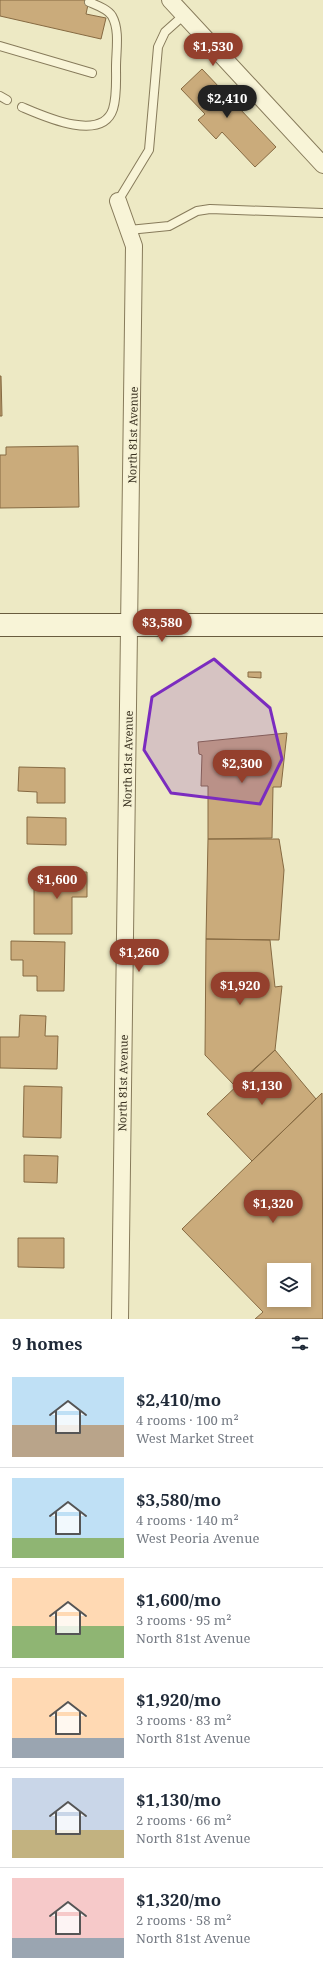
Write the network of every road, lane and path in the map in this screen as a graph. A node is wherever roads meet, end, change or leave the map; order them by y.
1 (170, 0) edge
2 (89, 2) dead end
3 (184, 15) junction
4 (0, 46) edge
5 (92, 73) dead end
6 (22, 108) dead end
7 (323, 165) edge
8 (118, 201) joint
9 (323, 213) edge
10 (129, 230) junction
11 (0, 625) edge
12 (323, 625) edge
13 (130, 626) junction
14 (120, 1319) edge

1 - 3 street
2 - 6 lane
3 - 7 street
3 - 8 lane
4 - 5 lane
8 - 10 street, North 81st Avenue
9 - 10 lane
10 - 13 street, North 81st Avenue
11 - 13 main road
12 - 13 main road
13 - 14 street, North 81st Avenue

